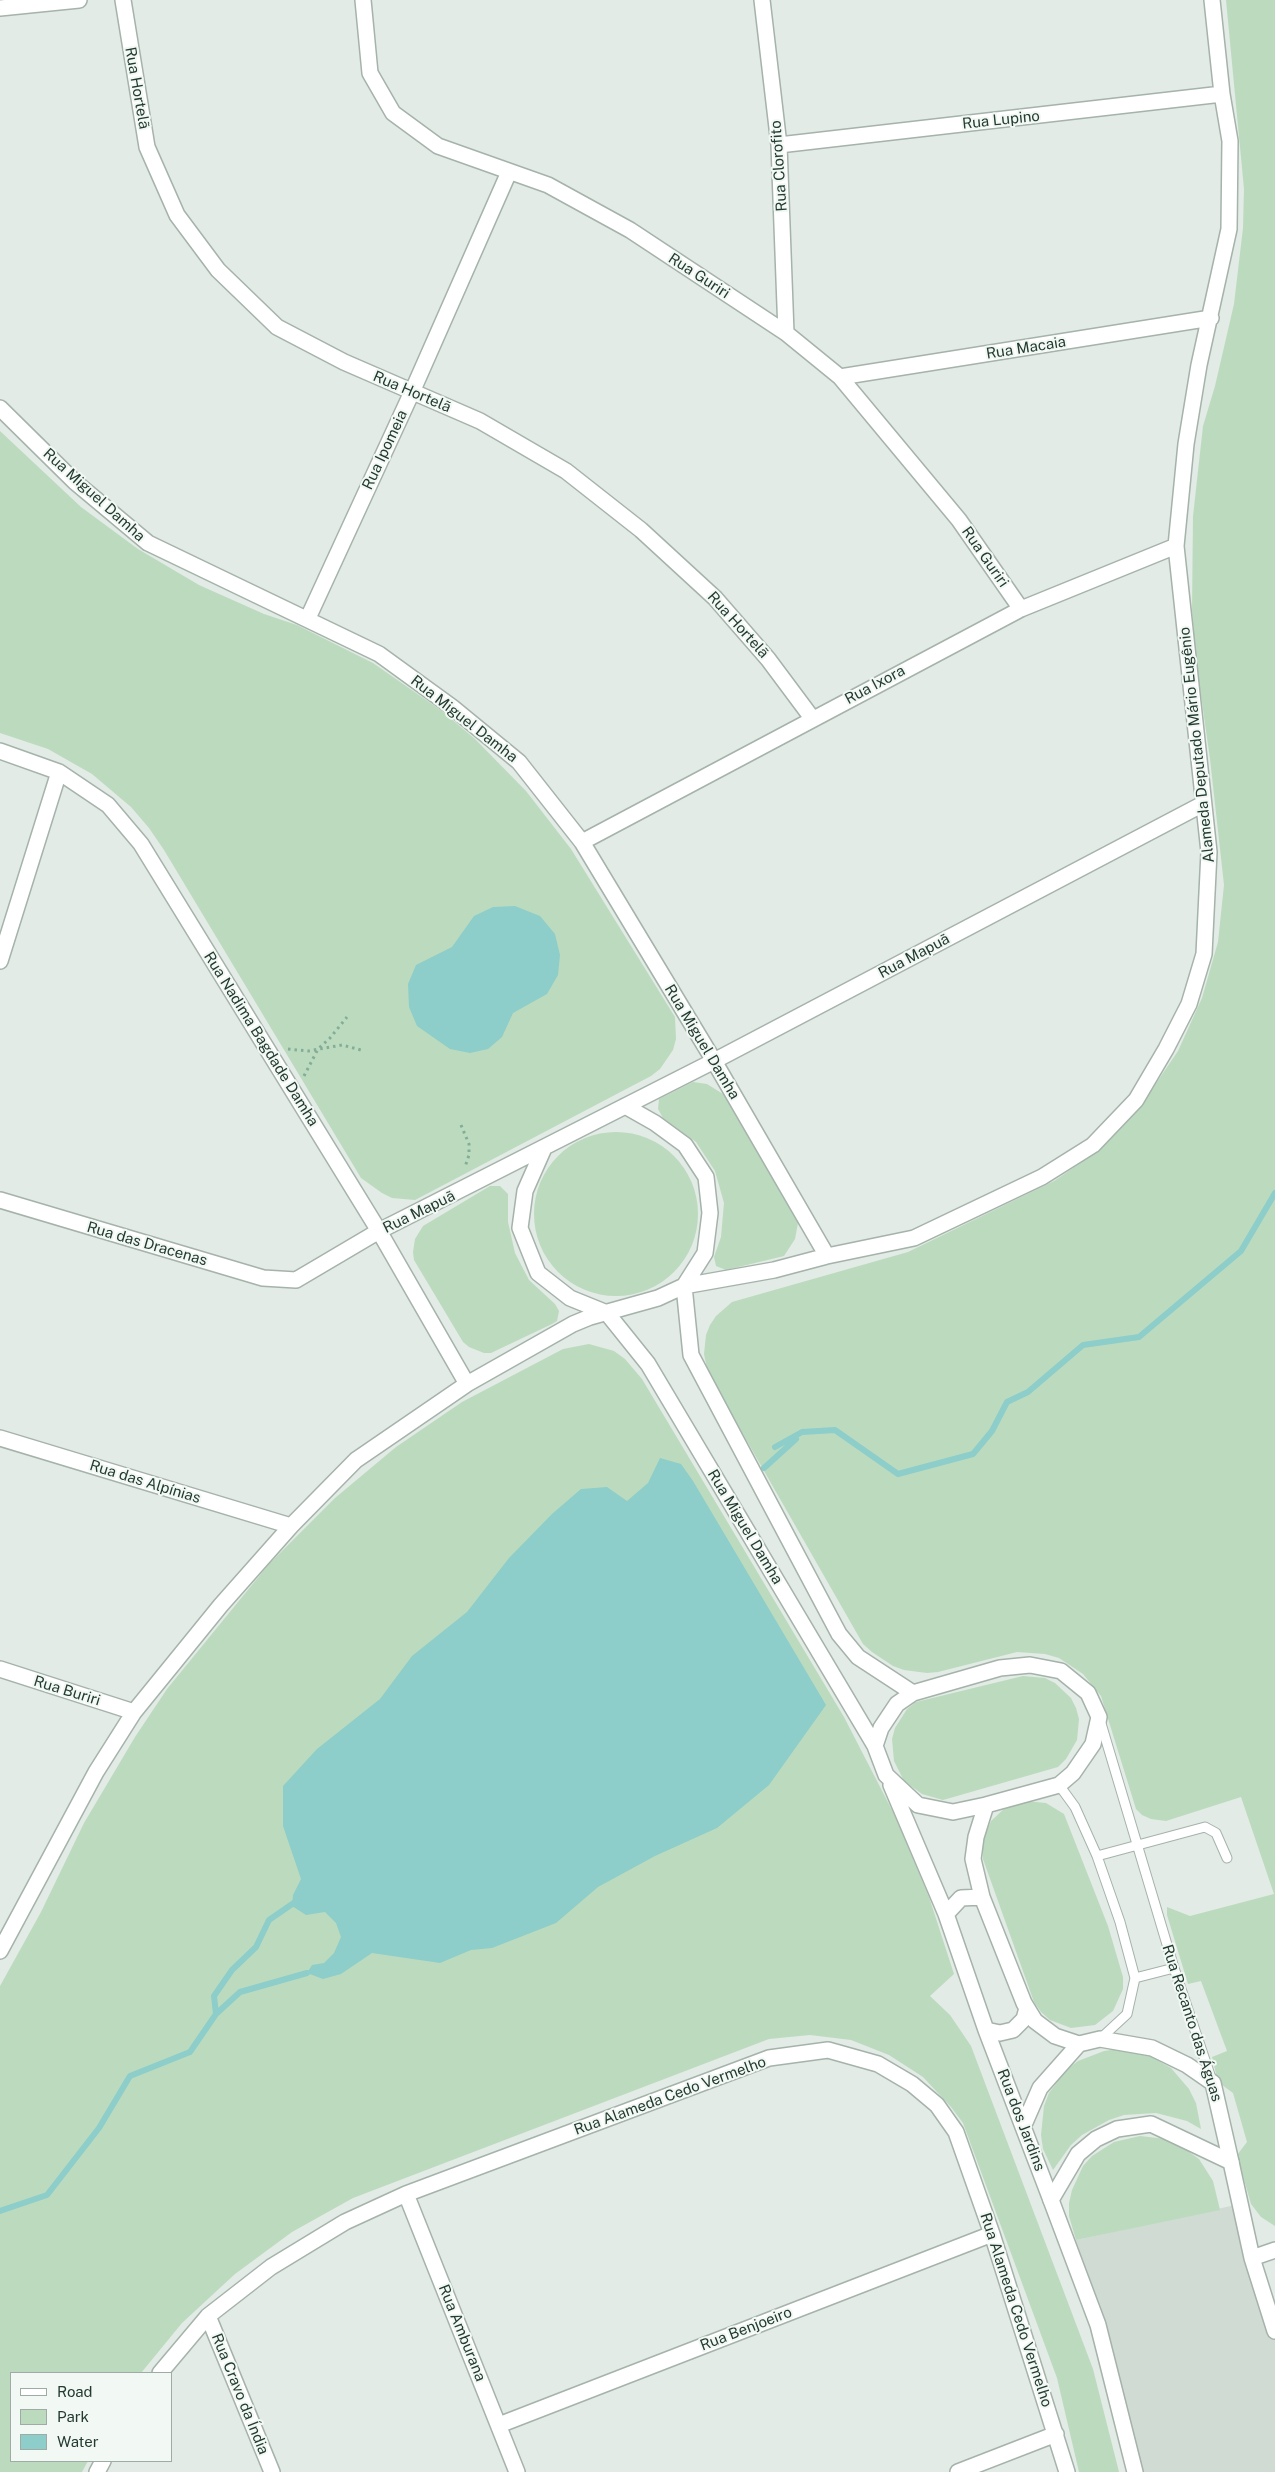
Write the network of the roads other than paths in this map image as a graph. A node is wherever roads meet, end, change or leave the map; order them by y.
1 (79, 0) edge
2 (123, 0) edge
3 (363, 0) edge
4 (762, 0) edge
5 (1212, 0) edge
6 (0, 8) edge
7 (1222, 94) junction
8 (779, 145) junction
9 (509, 172) junction
10 (1211, 318) junction
11 (786, 333) junction
12 (840, 377) junction
13 (412, 392) junction
14 (0, 408) edge
15 (1176, 546) junction
16 (1021, 609) junction
17 (308, 618) junction
18 (812, 718) junction
19 (0, 751) edge
20 (59, 772) junction
21 (1203, 804) junction
22 (582, 842) junction
23 (0, 961) edge
24 (714, 1061) junction
25 (625, 1106) junction
26 (544, 1148) junction
27 (0, 1200) edge
28 (379, 1231) junction
29 (828, 1256) junction
30 (296, 1280) joint
31 (684, 1286) junction
32 (607, 1313) junction
33 (467, 1384) junction
34 (0, 1438) edge
35 (291, 1526) junction
36 (0, 1670) edge
37 (913, 1693) junction
38 (134, 1712) junction
39 (1099, 1717) junction
40 (875, 1746) junction
41 (886, 1775) junction
42 (1059, 1785) junction
43 (986, 1805) junction
44 (1139, 1845) junction
45 (1098, 1856) junction
46 (1227, 1858) dead end
47 (982, 1897) junction
48 (946, 1914) junction
49 (0, 1951) edge
50 (1174, 1968) junction
51 (1135, 1978) junction
52 (1027, 2008) junction
53 (986, 2030) junction
54 (1100, 2039) junction
55 (1079, 2044) junction
56 (1213, 2083) junction
57 (1023, 2127) junction
58 (1231, 2162) junction
59 (406, 2194) junction
60 (1051, 2200) junction
61 (992, 2234) junction
62 (1275, 2250) edge
63 (1252, 2258) junction
64 (208, 2316) junction
65 (1275, 2331) edge
66 (161, 2372) edge
67 (499, 2425) junction
68 (1056, 2434) junction
69 (272, 2472) edge
70 (517, 2472) edge
71 (958, 2472) edge
72 (1067, 2472) edge
73 (1135, 2472) edge

1 - 6 street
2 - 13 street, Rua Hortelã
3 - 9 street, Rua Guriri
4 - 8 street, Rua Clorofito
5 - 7 street, Alameda Deputado Mário Eugênio
7 - 8 street, Rua Lupino
7 - 10 street, Alameda Deputado Mário Eugênio
8 - 11 street, Rua Clorofito
9 - 11 street, Rua Guriri
9 - 13 street, Rua Ipomeia
10 - 12 street, Rua Macaia
10 - 15 street, Alameda Deputado Mário Eugênio
11 - 12 street, Rua Guriri
12 - 16 street, Rua Guriri
13 - 17 street, Rua Ipomeia
13 - 18 street, Rua Hortelã
14 - 17 street, Rua Miguel Damha
15 - 16 street, Rua Ixora
15 - 21 street, Alameda Deputado Mário Eugênio
16 - 18 street, Rua Ixora
17 - 22 street, Rua Miguel Damha
18 - 22 street, Rua Ixora
19 - 20 street, Rua Nadima Bagdade Damha
20 - 23 street
20 - 28 street, Rua Nadima Bagdade Damha
21 - 24 street, Rua Mapuã
21 - 29 street, Alameda Deputado Mário Eugênio
22 - 24 street, Rua Miguel Damha
24 - 25 street, Rua Mapuã
24 - 29 street, Rua Miguel Damha
25 - 26 street, Rua Mapuã
25 - 31 street
26 - 28 street, Rua Mapuã
26 - 32 street
27 - 30 street, Rua das Dracenas
28 - 30 street, Rua Mapuã
28 - 33 street, Rua Nadima Bagdade Damha
29 - 31 street, Alameda Deputado Mário Eugênio
31 - 32 street, Alameda Deputado Mário Eugênio
31 - 37 street, Rua Miguel Damha
32 - 33 street, Alameda Deputado Mário Eugênio
32 - 40 street, Rua Miguel Damha
33 - 35 street, Alameda Deputado Mário Eugênio
34 - 35 street, Rua das Alpínias
35 - 38 street, Alameda Deputado Mário Eugênio
36 - 38 street, Rua Buriri
37 - 39 street
37 - 40 street
38 - 49 street, Alameda Deputado Mário Eugênio
39 - 42 street
39 - 44 lane, Rua Recanto das Águas
40 - 41 street, Rua Miguel Damha
41 - 43 street
41 - 48 street, Rua dos Jardins
42 - 43 street
42 - 45 lane
43 - 47 street
44 - 45 lane
44 - 46 lane
44 - 50 lane, Rua Recanto das Águas
45 - 51 lane
47 - 48 street
47 - 52 street
48 - 53 street, Rua dos Jardins
50 - 51 lane
50 - 56 lane, Rua Recanto das Águas
51 - 54 lane
52 - 53 street
52 - 55 street
53 - 57 street, Rua dos Jardins
54 - 55 street
54 - 56 street
55 - 57 street
56 - 58 street, Rua Recanto das Águas
57 - 60 street, Rua dos Jardins
58 - 60 street
58 - 63 street, Rua Recanto das Águas
59 - 61 street, Rua Alameda Cedo Vermelho
59 - 64 street, Rua Alameda Cedo Vermelho
59 - 67 street, Rua Amburana
60 - 73 street, Rua dos Jardins
61 - 67 street, Rua Benjoeiro
61 - 68 street, Rua Alameda Cedo Vermelho
62 - 63 street
63 - 65 street, Rua Recanto das Águas
64 - 66 street, Rua Alameda Cedo Vermelho
64 - 69 street, Rua Cravo da Índia
67 - 70 street, Rua Amburana
68 - 71 street
68 - 72 street, Rua Alameda Cedo Vermelho

